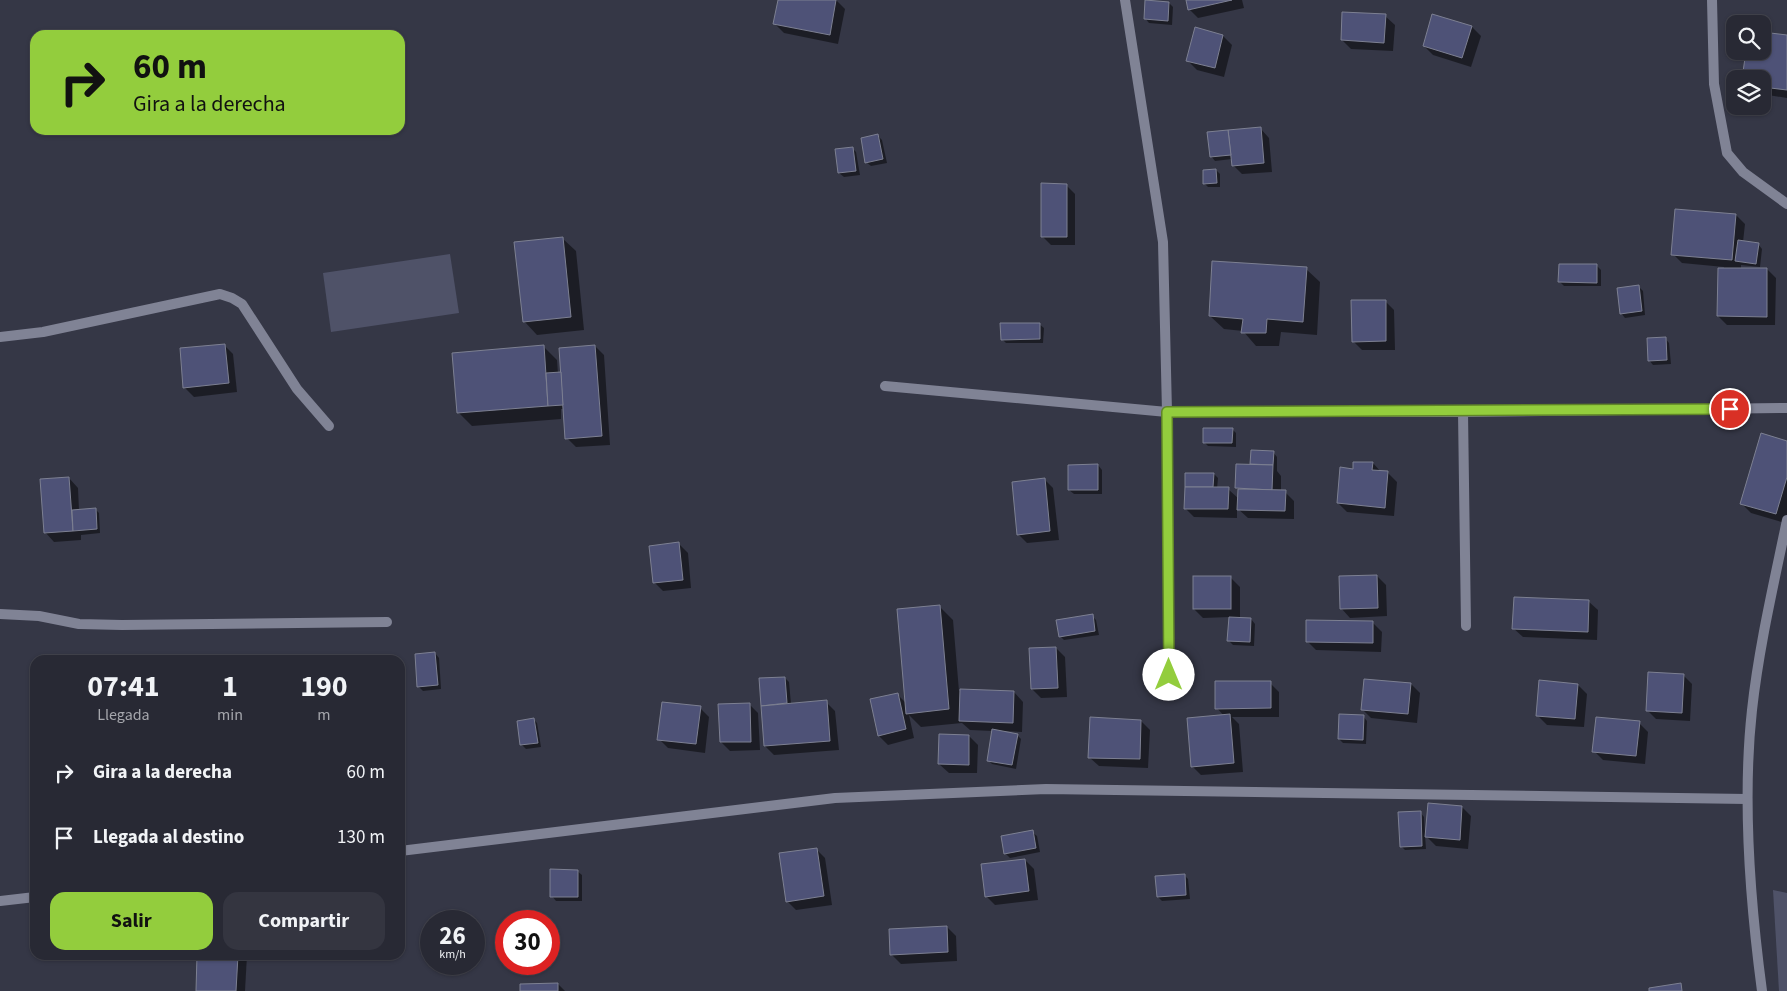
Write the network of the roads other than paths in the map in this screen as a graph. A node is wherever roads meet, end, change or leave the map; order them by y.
1 (1125, 0) edge
2 (1712, 0) edge
3 (1787, 204) edge
4 (0, 337) edge
5 (885, 386) dead end
6 (1787, 408) edge
7 (1167, 412) junction
8 (1463, 412) junction
9 (329, 426) dead end
10 (1787, 520) edge
11 (0, 614) edge
12 (387, 622) dead end
13 (1466, 626) dead end
14 (1169, 675) dead end
15 (1747, 799) junction
16 (405, 850) edge
17 (30, 898) edge
18 (0, 901) edge
19 (1762, 991) edge

1 - 7 street
2 - 3 street
4 - 9 street
5 - 7 street
6 - 8 street
7 - 8 street
7 - 14 street
8 - 13 street
10 - 15 street
11 - 12 street
15 - 16 street
15 - 19 street
17 - 18 street

